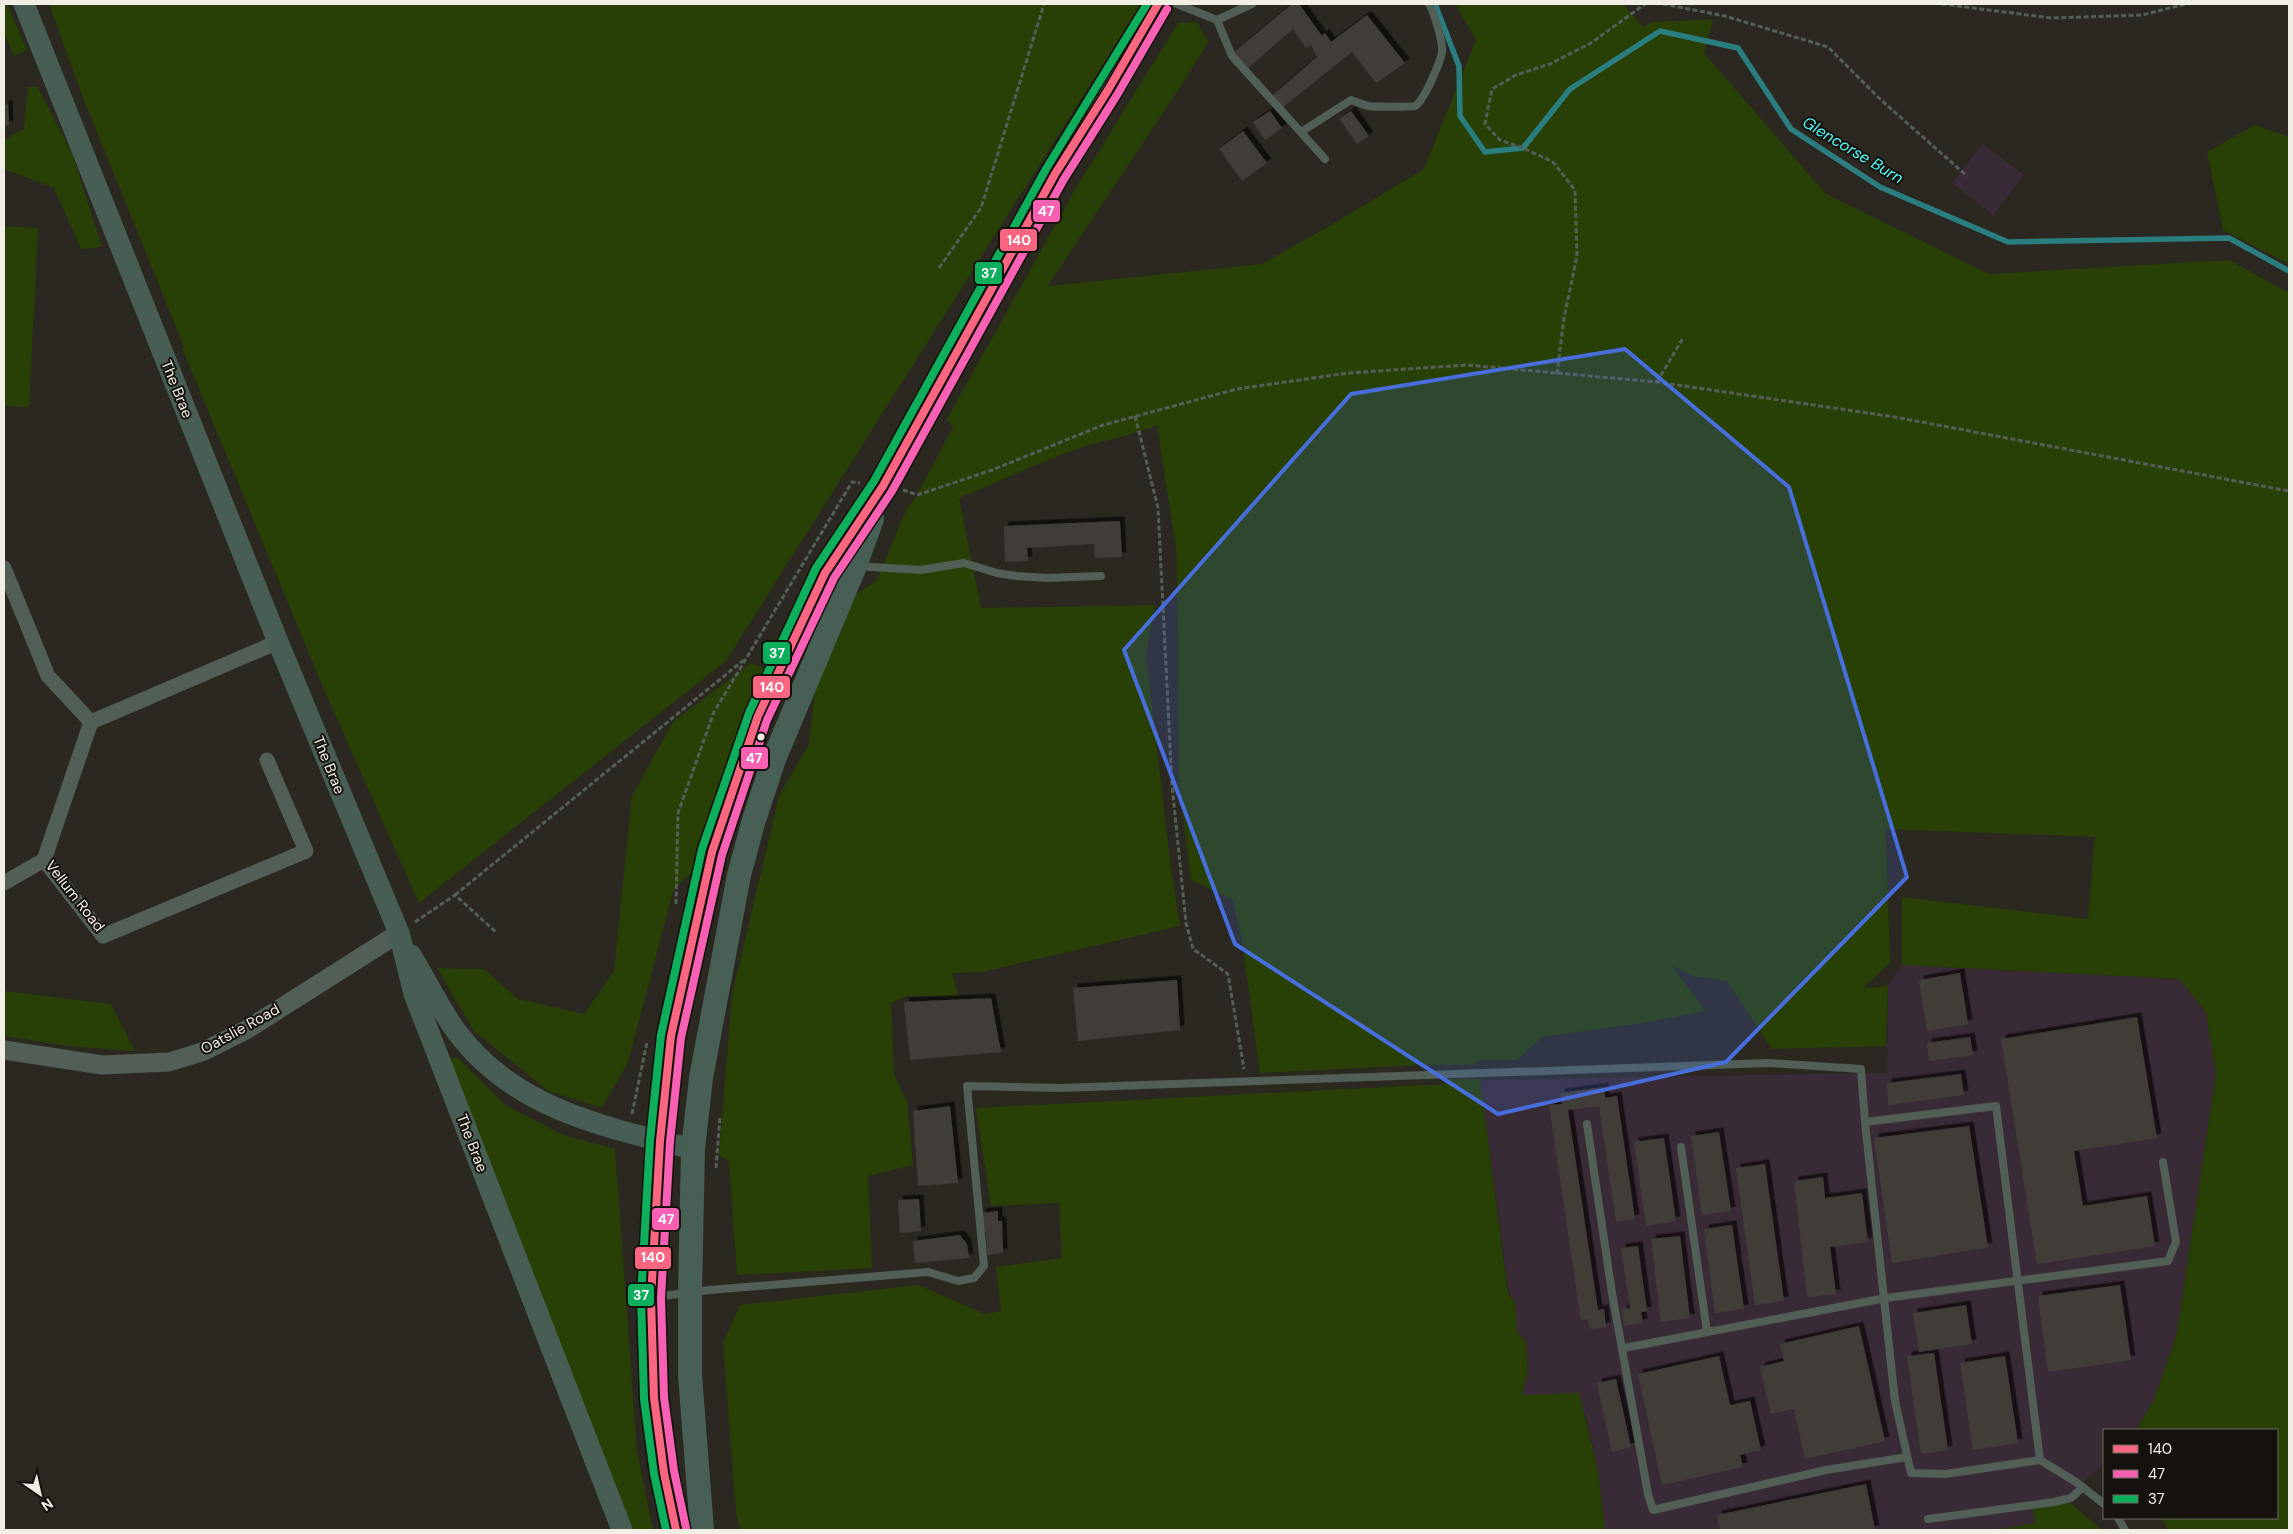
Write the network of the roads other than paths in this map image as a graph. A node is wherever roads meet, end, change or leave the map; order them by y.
1 (24, 4) edge
2 (1158, 4) edge
3 (1176, 4) edge
4 (1252, 4) edge
5 (1429, 4) edge
6 (1217, 20) junction
7 (1301, 132) junction
8 (1325, 159) dead end
9 (895, 492) junction
10 (855, 566) junction
11 (4, 568) edge
12 (1101, 576) dead end
13 (278, 642) junction
14 (91, 722) junction
15 (267, 760) dead end
16 (44, 860) junction
17 (4, 883) edge
18 (399, 933) junction
19 (4, 1050) edge
20 (1865, 1122) junction
21 (1587, 1124) dead end
22 (660, 1141) junction
23 (1681, 1147) dead end
24 (693, 1149) junction
25 (2163, 1162) dead end
26 (2016, 1282) junction
27 (690, 1293) junction
28 (651, 1298) junction
29 (1886, 1298) junction
30 (1707, 1332) junction
31 (1624, 1348) junction
32 (1907, 1456) junction
33 (2040, 1460) junction
34 (2083, 1487) junction
35 (2103, 1503) edge
36 (1928, 1519) dead end
37 (622, 1530) edge
38 (676, 1530) edge
39 (702, 1530) edge

1 - 13 main road, The Brae
2 - 9 main road
3 - 6 lane
4 - 6 lane
5 - 7 lane
6 - 7 lane
7 - 8 lane
9 - 10 main road
9 - 22 main road
10 - 12 lane
10 - 24 main road
11 - 14 street
13 - 14 street
13 - 18 main road, The Brae
14 - 16 street, Vellum Road
15 - 16 street, Vellum Road
16 - 17 street
18 - 19 street, Oatslie Road
18 - 22 main road
18 - 37 main road, The Brae
20 - 26 lane
20 - 27 lane
20 - 29 lane
21 - 31 lane
22 - 24 main road
22 - 28 main road
23 - 30 lane
24 - 27 main road
25 - 26 lane
26 - 29 lane
26 - 33 lane
27 - 28 lane
27 - 39 main road
28 - 38 main road
29 - 30 lane
29 - 32 lane
30 - 31 lane
31 - 32 lane
32 - 33 lane
33 - 34 lane
34 - 35 lane
34 - 36 lane

